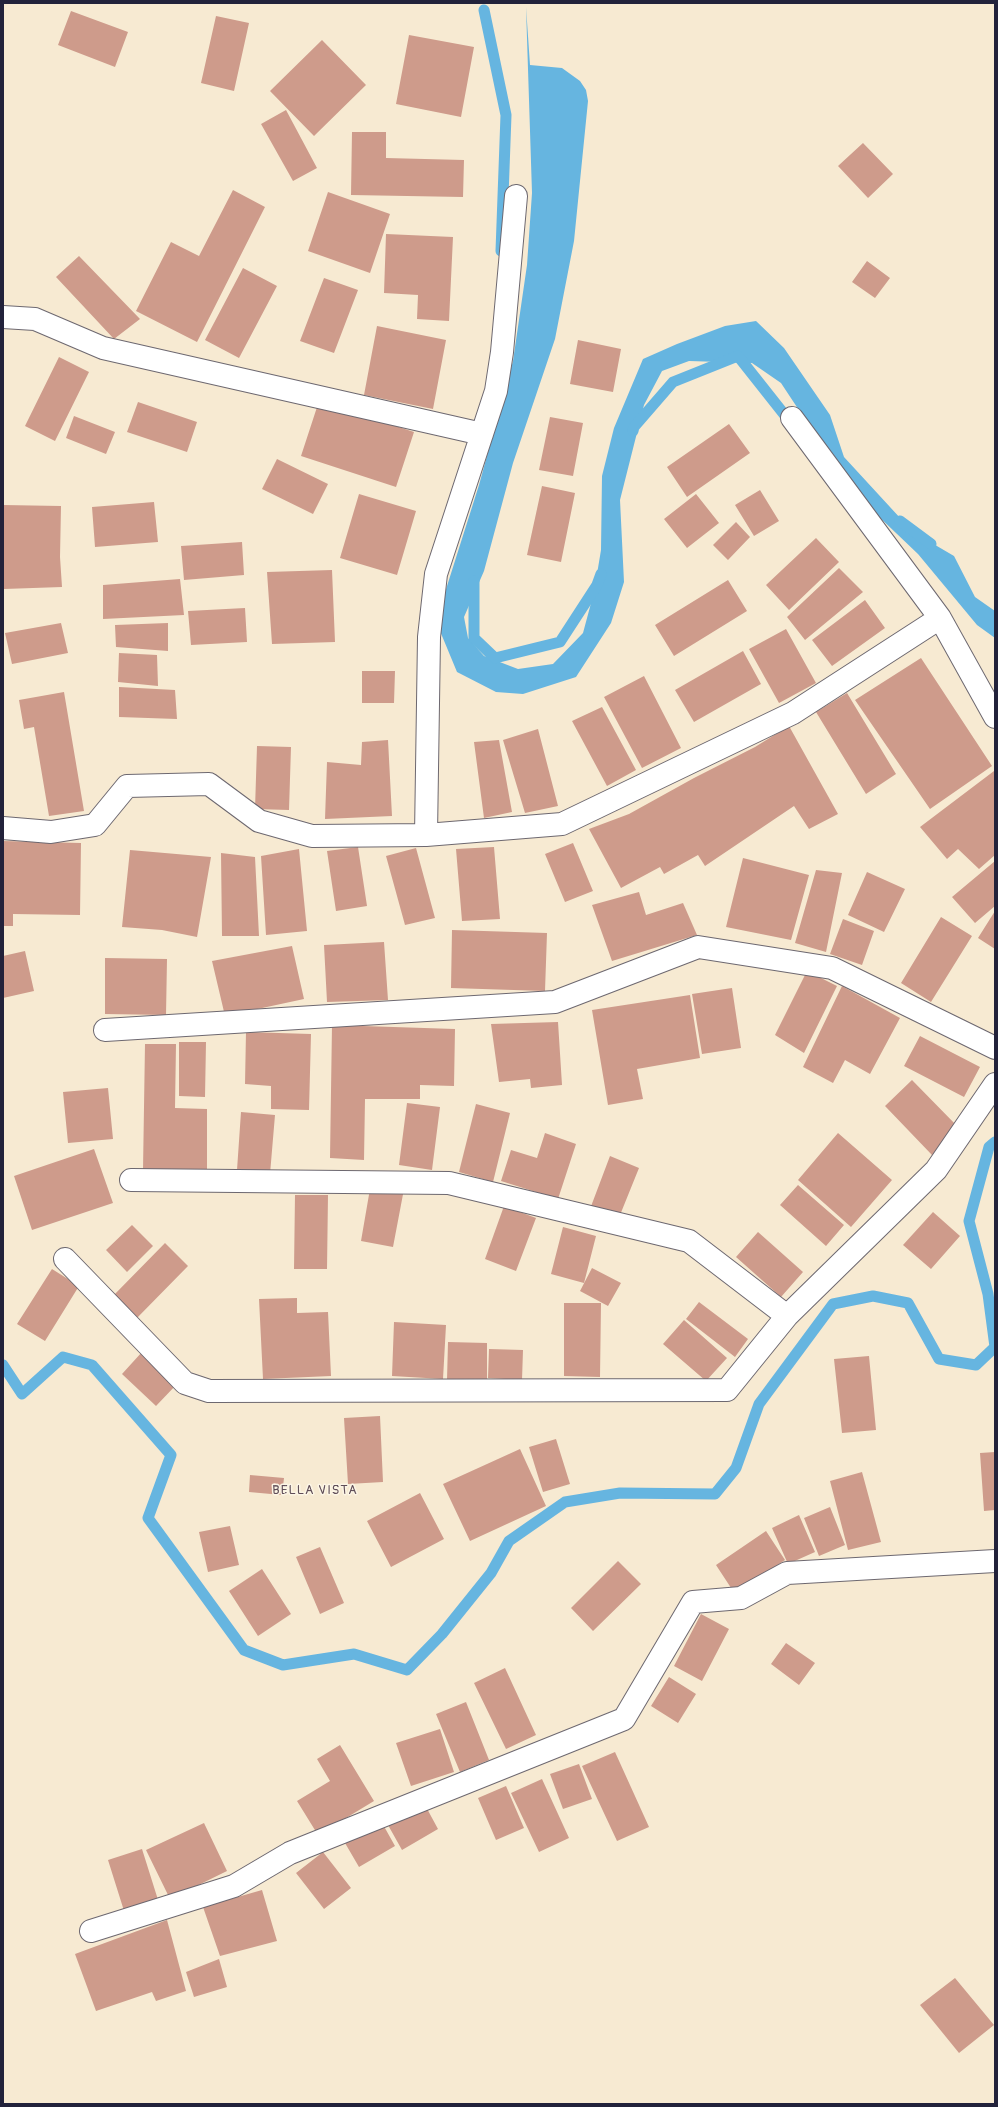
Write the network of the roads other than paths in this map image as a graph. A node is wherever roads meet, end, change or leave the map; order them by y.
1 (516, 196) dead end
2 (3, 317) edge
3 (792, 418) dead end
4 (482, 434) junction
5 (940, 618) junction
6 (995, 717) edge
7 (3, 828) edge
8 (426, 835) junction
9 (105, 1030) dead end
10 (995, 1048) edge
11 (995, 1084) edge
12 (132, 1180) dead end
13 (65, 1259) dead end
14 (787, 1316) junction
15 (995, 1561) edge
16 (91, 1931) dead end

1 - 4 street
2 - 4 street
3 - 5 street
4 - 8 street
5 - 6 street
5 - 8 street
7 - 8 street
9 - 10 street
11 - 14 street
12 - 14 street
13 - 14 street
15 - 16 street

